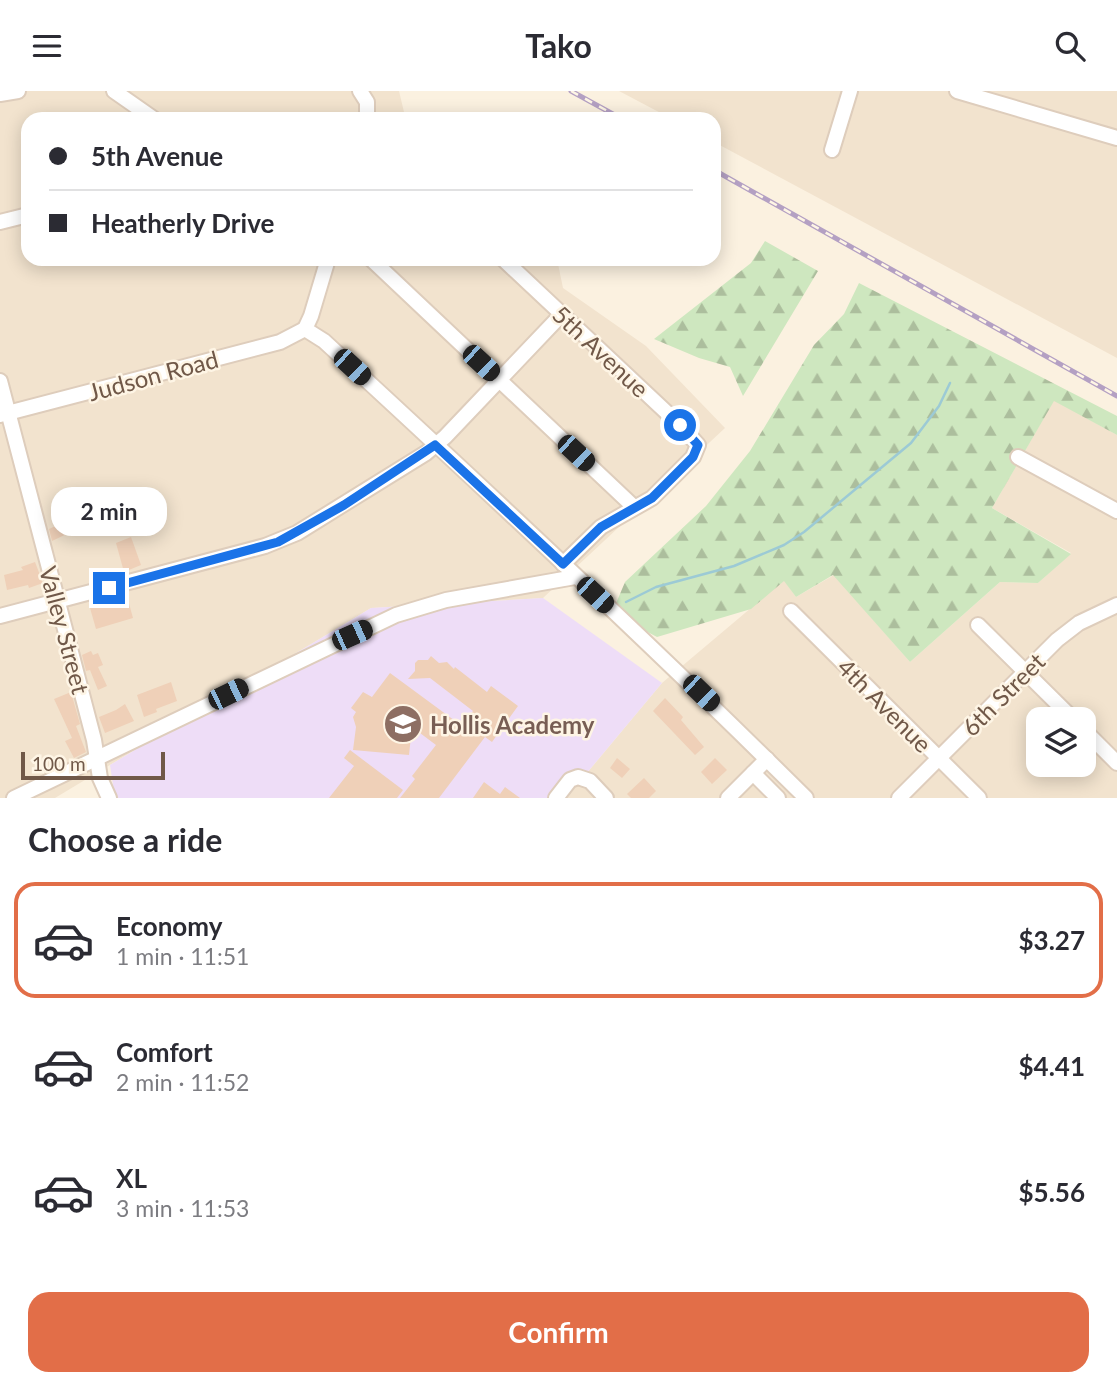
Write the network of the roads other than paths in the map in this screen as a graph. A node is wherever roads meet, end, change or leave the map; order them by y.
1 (18, 91) edge
2 (114, 91) edge
3 (360, 91) edge
4 (850, 91) edge
5 (957, 91) edge
6 (0, 94) edge
7 (144, 112) edge
8 (367, 112) edge
9 (1117, 138) edge
10 (832, 150) dead end
11 (21, 217) edge
12 (0, 222) edge
13 (326, 266) edge
14 (378, 266) edge
15 (511, 266) edge
16 (562, 314) junction
17 (304, 329) junction
18 (499, 380) junction
19 (0, 381) edge
20 (4, 414) edge
21 (435, 445) junction
22 (1018, 457) dead end
23 (634, 507) junction
24 (1117, 511) edge
25 (563, 564) junction
26 (575, 577) junction
27 (57, 602) junction
28 (1117, 605) edge
29 (791, 611) dead end
30 (0, 616) edge
31 (978, 625) dead end
32 (1025, 671) junction
33 (1061, 707) edge
34 (1096, 742) edge
35 (96, 758) junction
36 (939, 758) junction
37 (767, 759) junction
38 (1117, 763) edge
39 (753, 773) junction
40 (14, 798) edge
41 (109, 798) edge
42 (556, 798) edge
43 (606, 798) edge
44 (728, 798) edge
45 (778, 798) edge
46 (806, 798) edge
47 (899, 798) edge
48 (979, 798) edge

1 - 6 street
2 - 7 street
3 - 8 street
4 - 10 street
5 - 9 street
11 - 12 street
13 - 17 street
14 - 18 street
15 - 16 street, 5th Avenue
16 - 18 street
16 - 23 street, 5th Avenue
17 - 20 street, Judson Road
17 - 21 street
18 - 21 street
18 - 23 street
19 - 20 street, Valley Street
20 - 27 street, Valley Street
21 - 25 street
21 - 27 street
22 - 24 street
23 - 25 street
25 - 26 street
26 - 35 street
26 - 37 street
27 - 30 street
27 - 35 street, Valley Street
28 - 32 street, 6th Street
29 - 36 street, 4th Avenue
31 - 32 street
32 - 33 street
32 - 36 street, 6th Street
34 - 38 street
35 - 40 street
35 - 41 street, Valley Street
36 - 47 street, 6th Street
36 - 48 street, 4th Avenue
37 - 39 street
37 - 46 street
39 - 44 street
39 - 45 street
42 - 43 street

